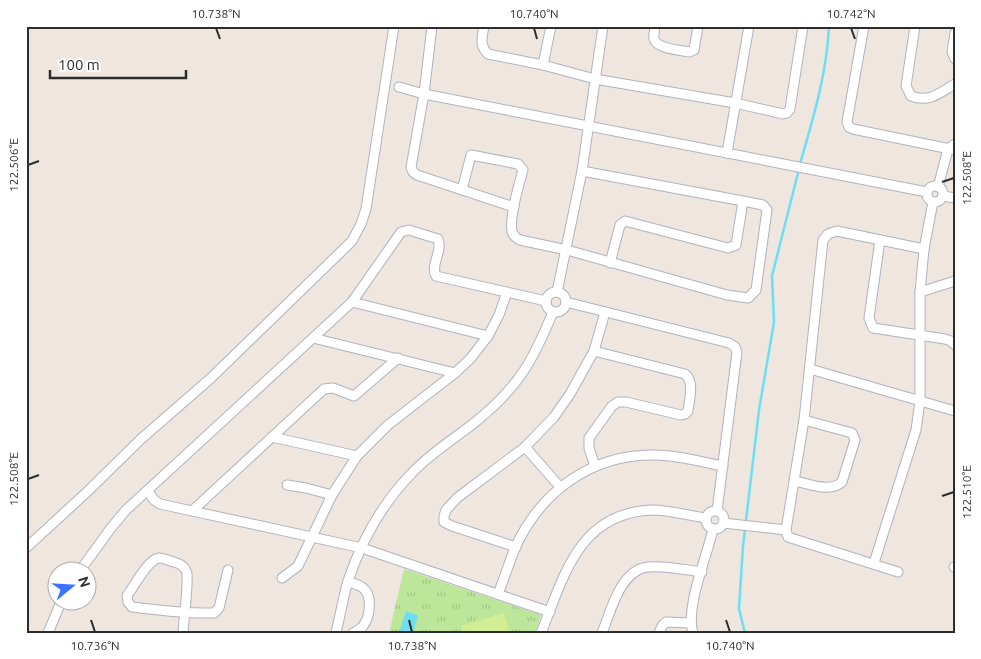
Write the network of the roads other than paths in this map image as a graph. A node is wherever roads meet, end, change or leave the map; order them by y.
1 (394, 26) edge
2 (432, 26) edge
3 (484, 26) edge
4 (551, 26) edge
5 (603, 26) edge
6 (655, 26) edge
7 (698, 26) edge
8 (749, 26) edge
9 (803, 26) edge
10 (864, 26) edge
11 (915, 26) edge
12 (955, 33) edge
13 (955, 59) edge
14 (543, 65) junction
15 (595, 79) junction
16 (955, 84) edge
17 (399, 87) dead end
18 (424, 94) junction
19 (735, 103) junction
20 (589, 125) junction
21 (953, 148) edge
22 (726, 153) junction
23 (582, 171) junction
24 (938, 187) junction
25 (462, 190) junction
26 (927, 192) junction
27 (943, 196) junction
28 (955, 198) edge
29 (743, 202) junction
30 (933, 202) junction
31 (514, 207) junction
32 (880, 240) junction
33 (924, 249) junction
34 (567, 250) junction
35 (610, 264) junction
36 (955, 281) edge
37 (507, 292) junction
38 (558, 292) junction
39 (920, 292) junction
40 (546, 301) junction
41 (352, 302) junction
42 (566, 302) junction
43 (553, 312) junction
44 (605, 312) junction
45 (488, 336) junction
46 (920, 336) junction
47 (313, 338) junction
48 (955, 345) edge
49 (594, 351) junction
50 (398, 358) junction
51 (810, 369) junction
52 (455, 373) junction
53 (920, 401) junction
54 (955, 411) edge
55 (804, 420) junction
56 (272, 437) junction
57 (525, 447) junction
58 (357, 456) junction
59 (595, 466) junction
60 (723, 466) junction
61 (796, 481) junction
62 (287, 486) dead end
63 (560, 487) junction
64 (148, 491) junction
65 (332, 495) junction
66 (192, 511) junction
67 (717, 511) junction
68 (706, 518) junction
69 (728, 523) junction
70 (713, 529) junction
71 (786, 530) junction
72 (310, 536) junction
73 (516, 547) junction
74 (26, 548) edge
75 (362, 548) junction
76 (86, 562) edge
77 (874, 563) junction
78 (228, 570) dead end
79 (702, 572) junction
80 (898, 572) dead end
81 (282, 578) dead end
82 (348, 582) junction
83 (498, 594) junction
84 (57, 612) edge
85 (184, 612) junction
86 (550, 612) junction
87 (690, 623) junction
88 (48, 633) edge
89 (182, 633) edge
90 (336, 633) edge
91 (353, 633) edge
92 (541, 633) edge
93 (602, 633) edge
94 (659, 633) edge
95 (693, 633) edge

1 - 74 street
2 - 18 street
3 - 14 street
4 - 14 street
5 - 15 street
6 - 7 street
8 - 19 street
9 - 19 street
10 - 21 street
11 - 16 street
12 - 13 street
14 - 15 street
15 - 19 street
15 - 20 street
17 - 18 street
18 - 20 street
18 - 25 street
19 - 22 street
20 - 22 street
20 - 23 street
21 - 24 street
22 - 26 street
23 - 29 street
23 - 34 street
24 - 26 street
24 - 27 street
25 - 31 street
25 - 31 street
26 - 30 street
27 - 28 street
27 - 30 street
29 - 35 street
29 - 35 street
30 - 33 street
31 - 34 street
32 - 33 street
32 - 46 street
32 - 51 street
33 - 39 street
34 - 35 street
34 - 38 street
36 - 39 street
37 - 40 street
37 - 41 street
37 - 45 street
38 - 40 street
38 - 42 street
39 - 46 street
40 - 43 street
41 - 45 street
41 - 47 street
42 - 43 street
42 - 44 street
43 - 75 street
44 - 49 street
44 - 60 street
45 - 52 street
46 - 48 street
46 - 53 street
47 - 50 street
47 - 64 street
49 - 57 street
49 - 59 street
50 - 52 street
50 - 56 street
51 - 53 street
51 - 55 street
52 - 58 street
53 - 54 street
53 - 77 street
55 - 61 street
55 - 61 street
56 - 58 street
56 - 66 street
57 - 63 street
57 - 73 street
58 - 65 street
59 - 60 street
59 - 63 street
60 - 67 street
61 - 71 street
62 - 65 street
63 - 73 street
64 - 66 street
64 - 76 street
65 - 72 street
66 - 72 street
67 - 68 street
67 - 69 street
68 - 70 street
68 - 86 street
69 - 70 street
69 - 71 street
70 - 79 street
71 - 77 street
72 - 75 street
72 - 81 street
73 - 83 street
75 - 82 street
75 - 83 street
77 - 80 street
78 - 85 street
79 - 87 street
79 - 93 street
82 - 90 street
82 - 91 street
83 - 86 street
84 - 88 street
85 - 85 street
85 - 89 street
86 - 92 street
87 - 94 street
87 - 95 street

